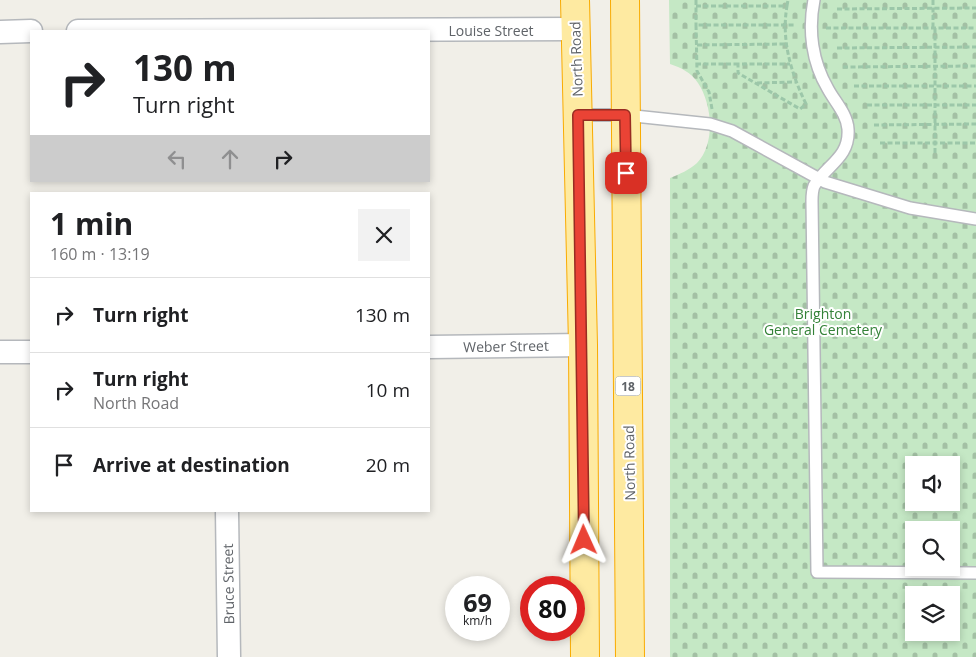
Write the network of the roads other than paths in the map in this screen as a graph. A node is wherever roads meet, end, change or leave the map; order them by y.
1 (574, 0) edge
2 (625, 0) edge
3 (814, 0) edge
4 (575, 29) junction
5 (326, 30) edge
6 (0, 32) edge
7 (30, 32) edge
8 (578, 115) junction
9 (625, 115) junction
10 (820, 180) junction
11 (976, 219) edge
12 (583, 345) junction
13 (430, 347) edge
14 (0, 352) edge
15 (30, 352) edge
16 (227, 512) edge
17 (976, 572) edge
18 (229, 657) edge
19 (585, 657) edge
20 (630, 657) edge

1 - 4 highway, North Road
2 - 9 highway, North Road / 18
3 - 10 lane
4 - 5 street, Louise Street
4 - 8 highway, North Road
6 - 7 street
8 - 9 lane
8 - 12 highway, North Road
9 - 10 lane
9 - 20 highway, North Road / 18
10 - 11 lane
10 - 17 lane
12 - 13 street, Weber Street
12 - 19 highway, North Road
14 - 15 street
16 - 18 street, Bruce Street

